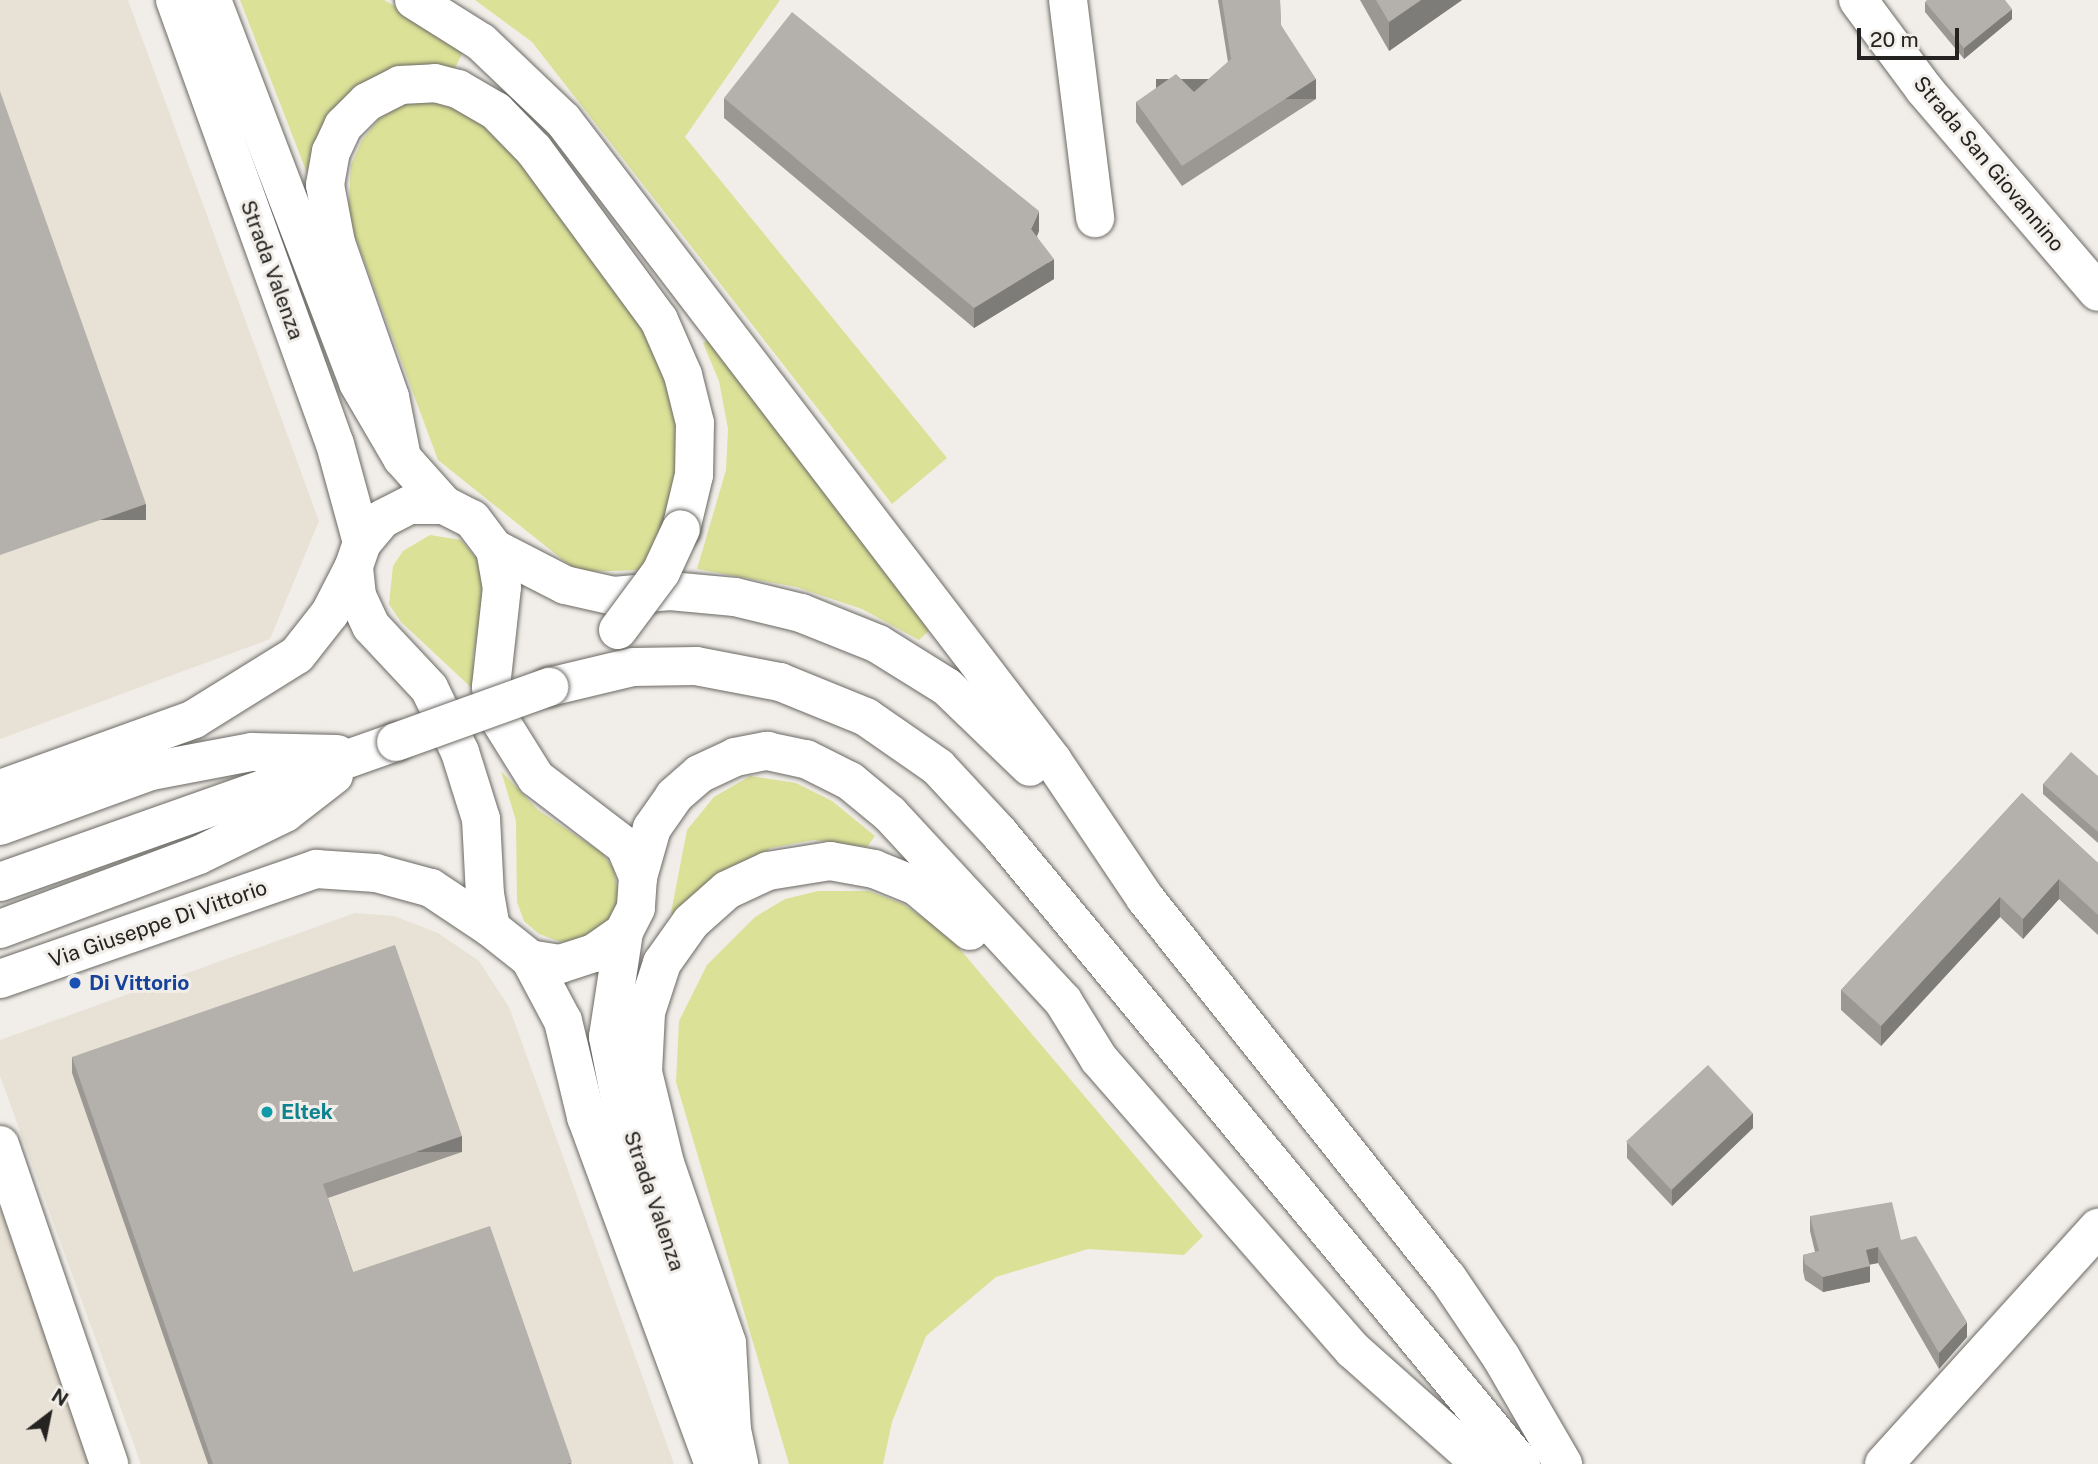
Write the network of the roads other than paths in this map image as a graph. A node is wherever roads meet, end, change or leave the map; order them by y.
1 (175, 0) edge
2 (212, 0) edge
3 (414, 0) edge
4 (1068, 0) edge
5 (1858, 0) edge
6 (1095, 218) dead end
7 (2098, 292) edge
8 (402, 458) junction
9 (444, 505) junction
10 (495, 549) junction
11 (358, 554) junction
12 (556, 683) junction
13 (360, 755) junction
14 (0, 789) edge
15 (0, 826) edge
16 (638, 877) junction
17 (0, 882) edge
18 (1145, 898) junction
19 (491, 928) junction
20 (0, 929) edge
21 (624, 932) junction
22 (530, 959) junction
23 (0, 979) edge
24 (1098, 1059) junction
25 (0, 1145) edge
26 (2098, 1228) edge
27 (736, 1447) edge
28 (108, 1464) edge
29 (714, 1464) edge
30 (1481, 1464) edge
31 (1521, 1464) edge
32 (1563, 1464) edge
33 (1884, 1464) edge

1 - 11 main road, Strada Valenza
2 - 8 main road, Strada Valenza
3 - 18 main road
4 - 6 main road
5 - 7 main road, Strada San Giovannino
8 - 9 main road, Strada Valenza
8 - 12 main road, bridge
9 - 10 main road
9 - 11 main road
10 - 16 main road
10 - 18 main road
11 - 14 main road
11 - 19 main road, Strada Valenza
12 - 13 main road, bridge
12 - 31 main road
13 - 15 main road
13 - 17 main road
13 - 20 main road
16 - 21 main road, Strada Valenza
16 - 24 main road, Strada Valenza
18 - 32 main road
19 - 22 main road
19 - 23 main road, Via Giuseppe Di Vittorio
21 - 22 main road
21 - 27 main road, Strada Valenza
22 - 29 main road, Strada Valenza
24 - 27 main road
24 - 30 main road
25 - 28 main road
26 - 33 main road

